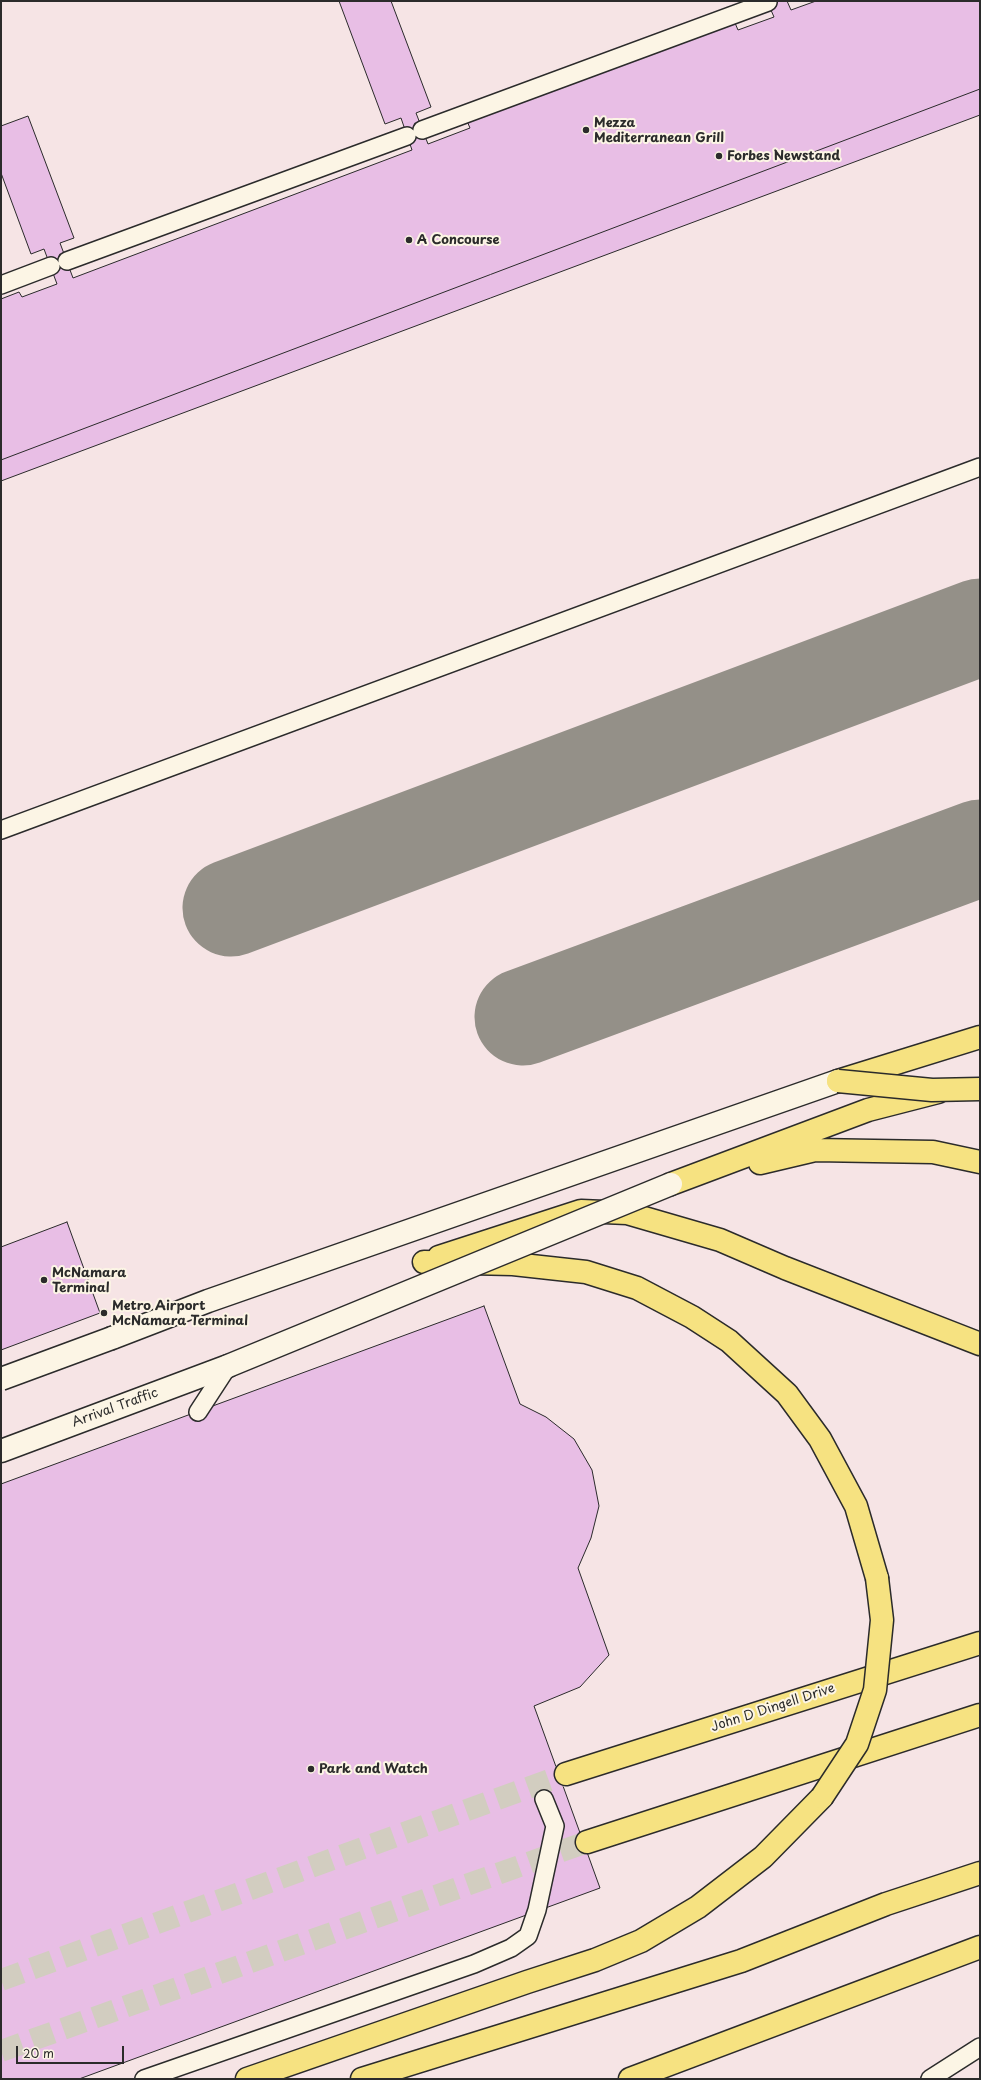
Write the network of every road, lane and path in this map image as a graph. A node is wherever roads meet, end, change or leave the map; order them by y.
1 (768, 2) edge
2 (67, 261) dead end
3 (51, 266) dead end
4 (1, 285) edge
5 (980, 467) edge
6 (1, 830) edge
7 (980, 1037) edge
8 (980, 1080) edge
9 (838, 1081) junction
10 (980, 1089) edge
11 (980, 1162) edge
12 (672, 1184) junction
13 (980, 1344) edge
14 (228, 1366) junction
15 (1, 1379) edge
16 (198, 1412) dead end
17 (1, 1451) edge
18 (980, 1643) edge
19 (980, 1715) edge
20 (566, 1774) tunnel mouth
21 (544, 1799) dead end
22 (587, 1842) tunnel mouth
23 (980, 1873) edge
24 (980, 1947) edge
25 (980, 2047) edge
26 (144, 2079) edge
27 (247, 2079) edge
28 (362, 2079) edge
29 (630, 2079) edge
30 (930, 2079) edge

1 - 2 lane
3 - 4 lane
5 - 6 lane
7 - 9 highway
8 - 12 highway, bridge
9 - 10 highway, bridge
9 - 15 street, bridge
11 - 12 highway
12 - 14 street, Arrival Traffic, bridge
13 - 27 highway, bridge
14 - 16 lane
14 - 17 street, Arrival Traffic
18 - 20 highway, John D Dingell Drive
19 - 22 highway
21 - 26 lane
23 - 28 highway
24 - 29 highway
25 - 30 lane

